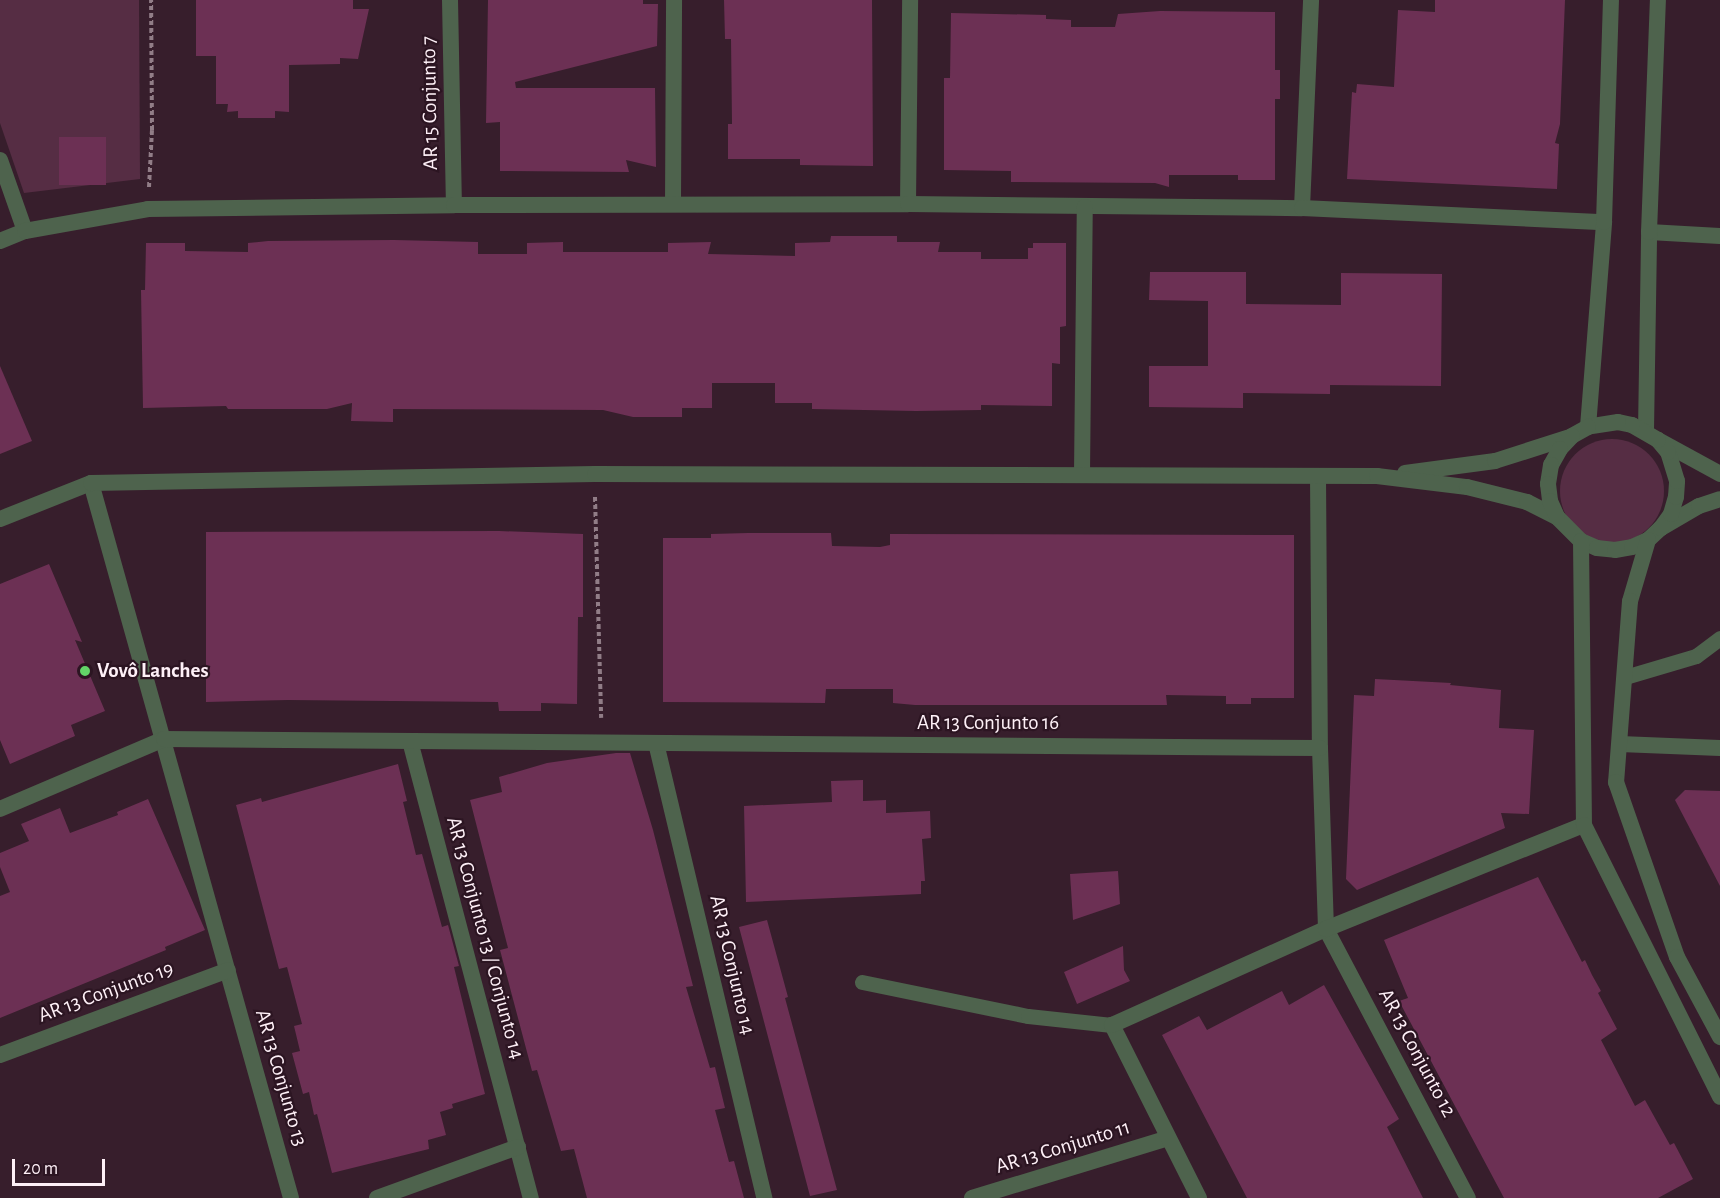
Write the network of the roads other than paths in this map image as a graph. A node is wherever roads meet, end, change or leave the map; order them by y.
1 (450, 0) edge
2 (674, 0) edge
3 (910, 0) edge
4 (1311, 0) edge
5 (1611, 0) edge
6 (1658, 0) edge
7 (0, 160) edge
8 (673, 203) junction
9 (908, 204) junction
10 (454, 205) junction
11 (1085, 207) junction
12 (1302, 208) junction
13 (1604, 222) junction
14 (25, 231) junction
15 (1650, 232) junction
16 (1720, 237) edge
17 (0, 241) edge
18 (1588, 427) junction
19 (1572, 436) junction
20 (1652, 436) junction
21 (1082, 474) junction
22 (1720, 474) edge
23 (1318, 476) junction
24 (1377, 476) junction
25 (91, 483) junction
26 (1720, 499) edge
27 (1557, 517) junction
28 (0, 519) edge
29 (1661, 528) junction
30 (1648, 540) junction
31 (1581, 541) junction
32 (1720, 638) edge
33 (1625, 677) junction
34 (164, 739) junction
35 (410, 741) junction
36 (656, 743) junction
37 (1620, 744) junction
38 (1320, 748) junction
39 (1720, 748) edge
40 (0, 809) edge
41 (1584, 825) junction
42 (1326, 929) junction
43 (228, 970) junction
44 (862, 982) dead end
45 (1112, 1025) junction
46 (1720, 1037) edge
47 (0, 1055) edge
48 (1720, 1097) edge
49 (1168, 1138) junction
50 (518, 1148) junction
51 (291, 1198) edge
52 (378, 1198) edge
53 (531, 1198) edge
54 (764, 1198) edge
55 (972, 1198) edge
56 (1199, 1198) edge
57 (1468, 1198) edge

1 - 10 street, AR 15 Conjunto 7
2 - 8 street
3 - 9 street
4 - 12 street
5 - 13 street
6 - 15 street
7 - 14 street
8 - 9 street
8 - 10 street
9 - 11 street
10 - 14 street
11 - 12 street
11 - 21 street
12 - 13 street
13 - 18 street
14 - 17 street
15 - 16 street
15 - 20 street
18 - 19 street
18 - 20 street
19 - 24 street
19 - 27 street
20 - 22 street
20 - 29 street
21 - 23 street
21 - 25 street
23 - 24 street
23 - 38 street
24 - 27 street
25 - 28 street
25 - 34 street, AR 13 Conjunto 13
26 - 29 street
27 - 31 street
29 - 30 street
30 - 31 street
30 - 33 street
31 - 41 street
32 - 33 lane
33 - 37 street
34 - 35 street, AR 13 Conjunto 16
34 - 40 street
34 - 43 street, AR 13 Conjunto 13
35 - 36 street, AR 13 Conjunto 16
35 - 50 street, AR 13 Conjunto 13 / Conjunto 14
36 - 38 street, AR 13 Conjunto 16
36 - 54 street, AR 13 Conjunto 14
37 - 39 street
37 - 46 street
38 - 42 street
41 - 42 street
41 - 48 street
42 - 45 street
42 - 57 street, AR 13 Conjunto 12
43 - 47 street, AR 13 Conjunto 19
43 - 51 street, AR 13 Conjunto 13
44 - 45 lane
45 - 49 street
49 - 55 street, AR 13 Conjunto 11
49 - 56 street
50 - 52 street
50 - 53 street, AR 13 Conjunto 13 / Conjunto 14

